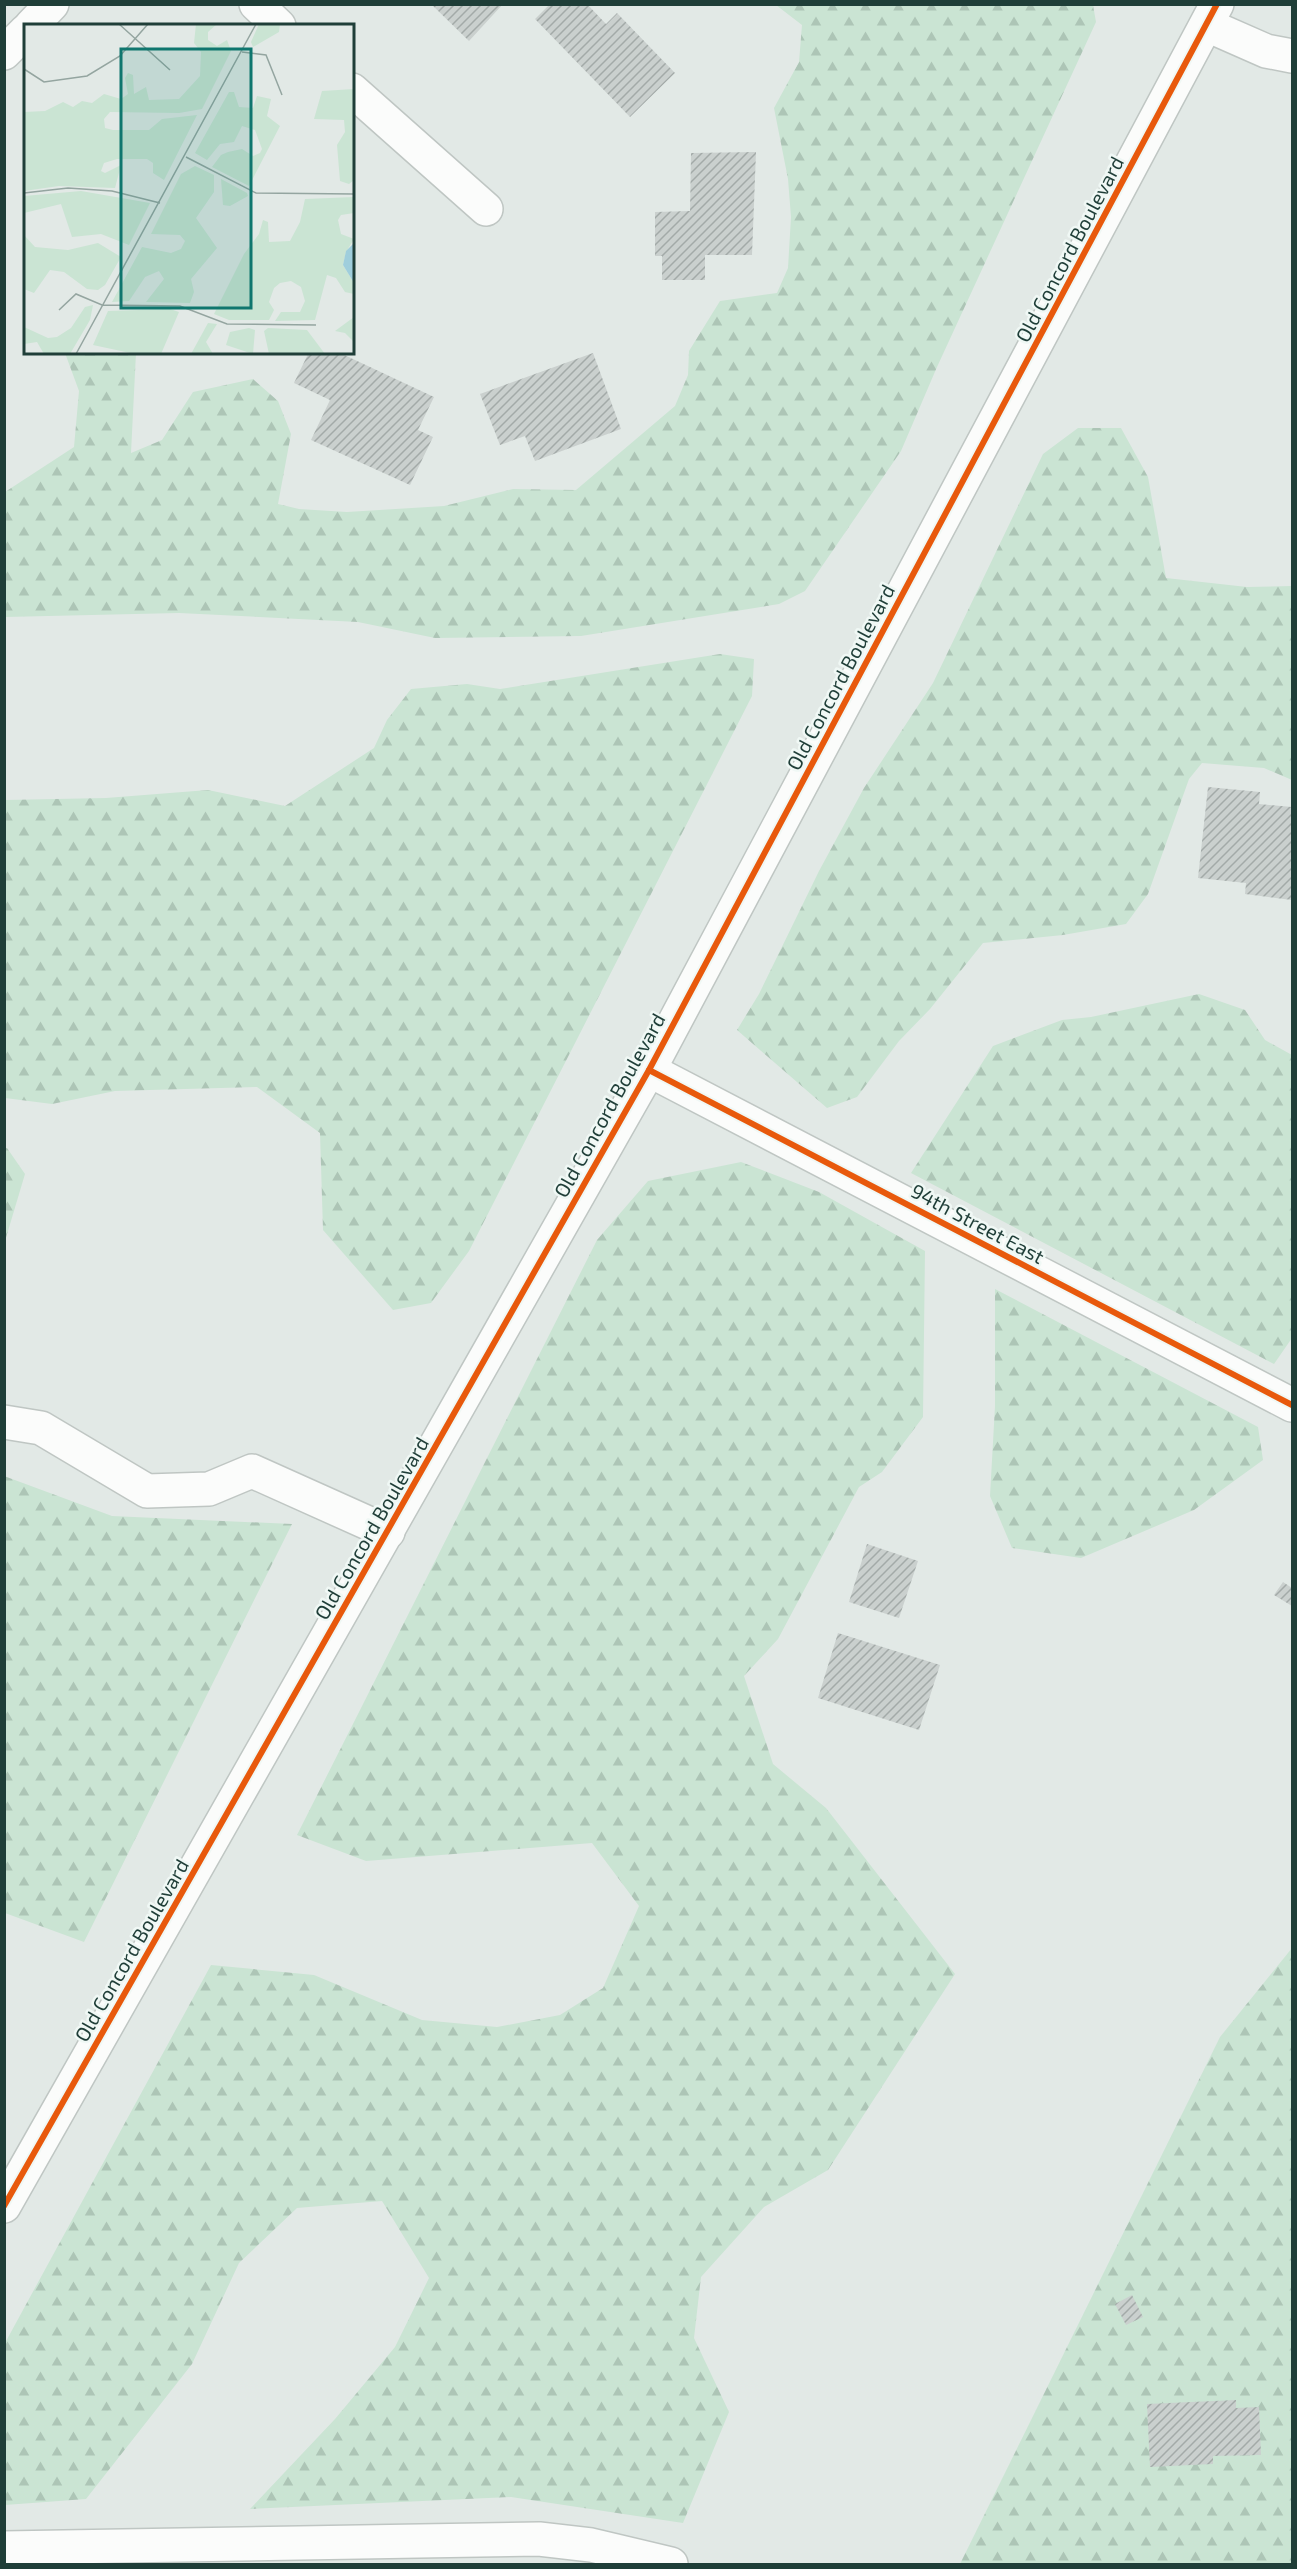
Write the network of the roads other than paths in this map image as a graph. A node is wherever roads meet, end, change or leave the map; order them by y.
1 (52, 4) edge
2 (256, 4) edge
3 (1212, 15) edge
4 (33, 24) edge
5 (277, 24) edge
6 (24, 34) edge
7 (4, 53) edge
8 (1293, 56) edge
9 (354, 92) edge
10 (486, 209) dead end
11 (649, 1070) junction
12 (1293, 1406) edge
13 (4, 1422) edge
14 (388, 1532) junction
15 (4, 2206) edge
16 (4, 2548) edge
17 (671, 2565) edge

1 - 4 street
2 - 5 street
3 - 8 street
3 - 11 street, Old Concord Boulevard
6 - 7 street
9 - 10 street
11 - 12 street, 94th Street East
11 - 14 street, Old Concord Boulevard
13 - 14 street
14 - 15 street, Old Concord Boulevard
16 - 17 street

